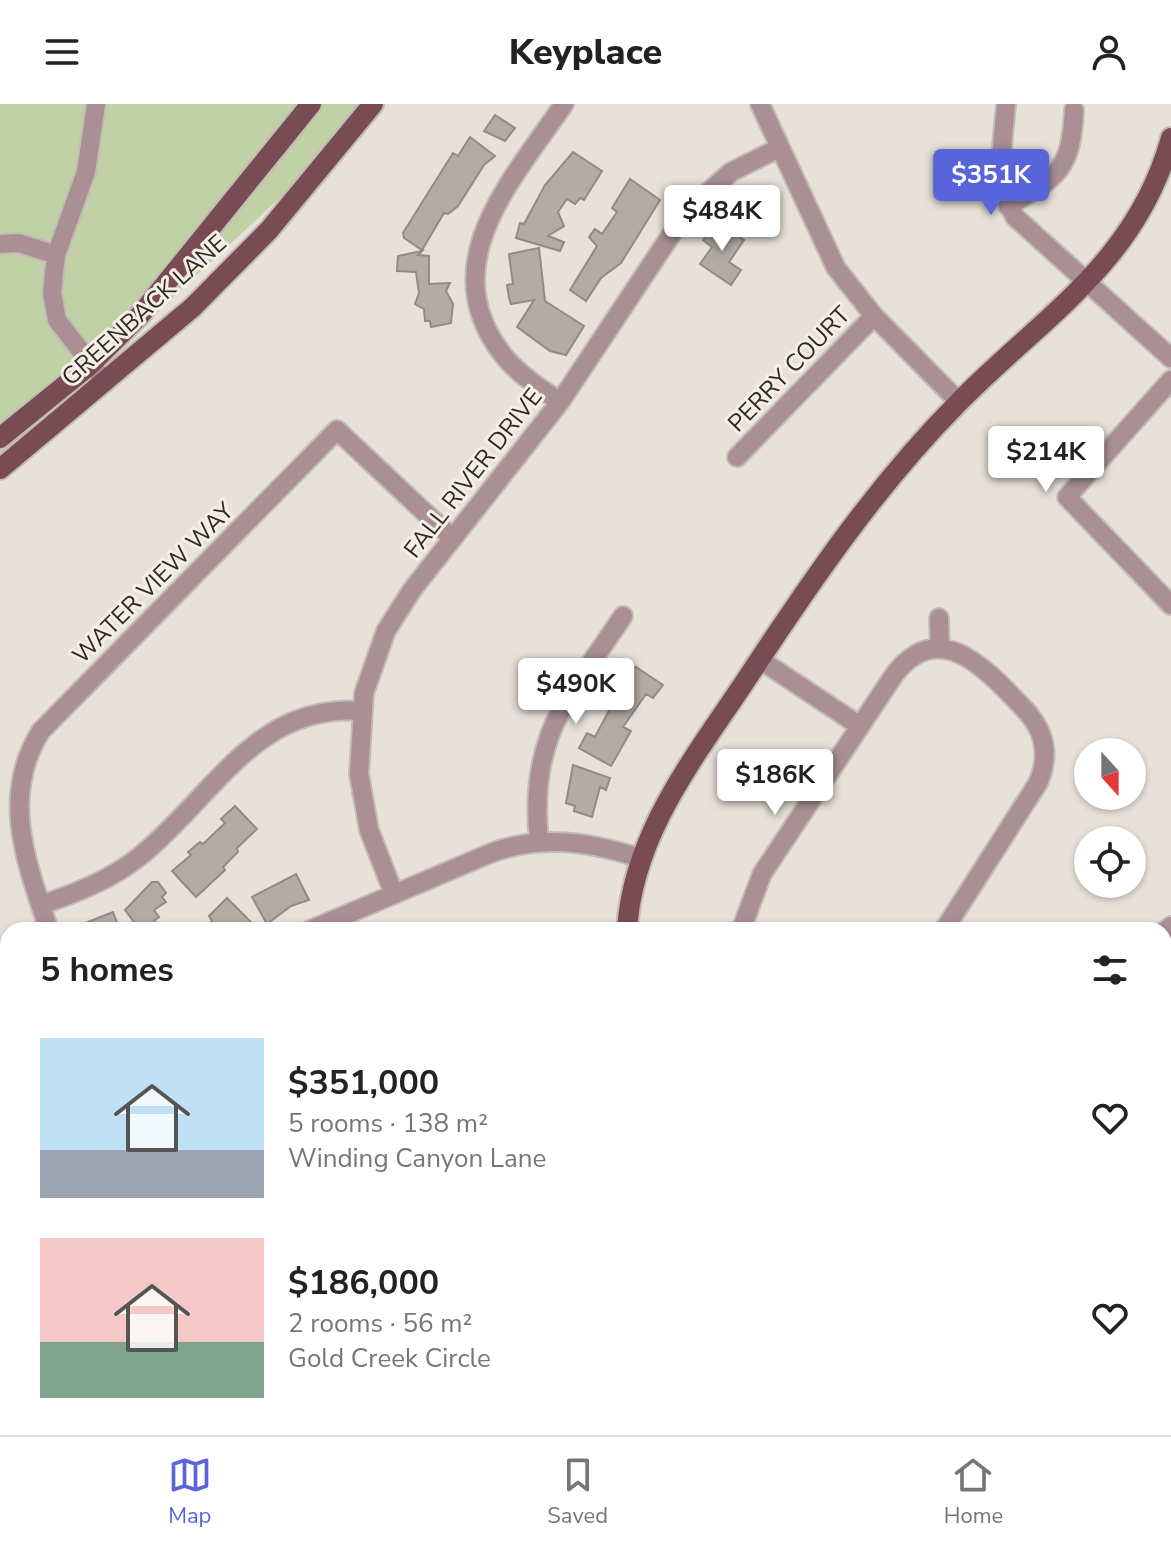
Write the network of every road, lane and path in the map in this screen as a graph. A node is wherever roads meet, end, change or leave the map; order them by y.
1 (96, 104) edge
2 (311, 104) edge
3 (373, 104) edge
4 (564, 104) edge
5 (760, 104) edge
6 (1006, 104) edge
7 (1074, 110) dead end
8 (1171, 138) edge
9 (779, 148) junction
10 (1008, 206) junction
11 (0, 244) edge
12 (56, 255) junction
13 (1088, 283) junction
14 (874, 316) junction
15 (1171, 358) edge
16 (90, 365) junction
17 (1171, 380) edge
18 (105, 382) junction
19 (560, 402) junction
20 (959, 402) junction
21 (0, 438) edge
22 (737, 457) dead end
23 (0, 469) edge
24 (452, 538) junction
25 (1171, 605) edge
26 (623, 616) dead end
27 (939, 618) dead end
28 (940, 649) junction
29 (759, 659) junction
30 (361, 711) junction
31 (860, 726) junction
32 (539, 842) junction
33 (640, 858) junction
34 (394, 894) junction
35 (41, 905) junction
36 (46, 922) edge
37 (329, 922) edge
38 (628, 922) edge
39 (744, 922) edge
40 (949, 922) edge

1 - 12 street
2 - 16 main road, GREENBACK LANE
3 - 18 main road, GREENBACK LANE
4 - 19 street
5 - 9 street
6 - 10 street
7 - 10 street
8 - 13 main road
9 - 14 street
9 - 19 street, FALL RIVER DRIVE
10 - 13 street
11 - 12 street
12 - 16 street
13 - 15 street
13 - 20 main road
14 - 20 street
14 - 22 street, PERRY COURT
16 - 18 street
16 - 21 main road, GREENBACK LANE
17 - 25 street
18 - 23 main road, GREENBACK LANE
19 - 24 street, FALL RIVER DRIVE
20 - 29 main road
24 - 30 street, FALL RIVER DRIVE
24 - 35 street, WATER VIEW WAY
26 - 32 street
27 - 28 street
28 - 31 street
28 - 40 street
29 - 31 street
29 - 33 main road
30 - 34 street, FALL RIVER DRIVE
30 - 35 street
31 - 39 street
32 - 33 street
32 - 34 street
33 - 38 main road
34 - 37 street
35 - 36 street, WATER VIEW WAY

